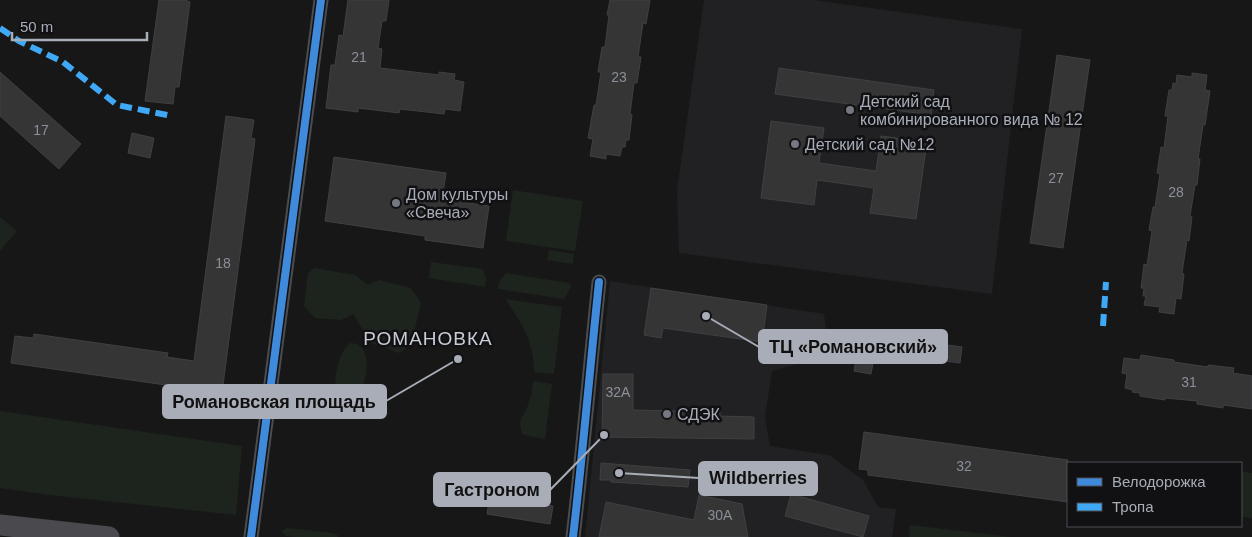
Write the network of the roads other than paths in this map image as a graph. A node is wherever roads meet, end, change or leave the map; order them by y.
1 (321, 0) edge
2 (599, 282) dead end
3 (0, 525) edge
4 (109, 537) edge
5 (251, 537) edge
6 (573, 537) edge

1 - 5 street
2 - 6 street
3 - 4 main road

